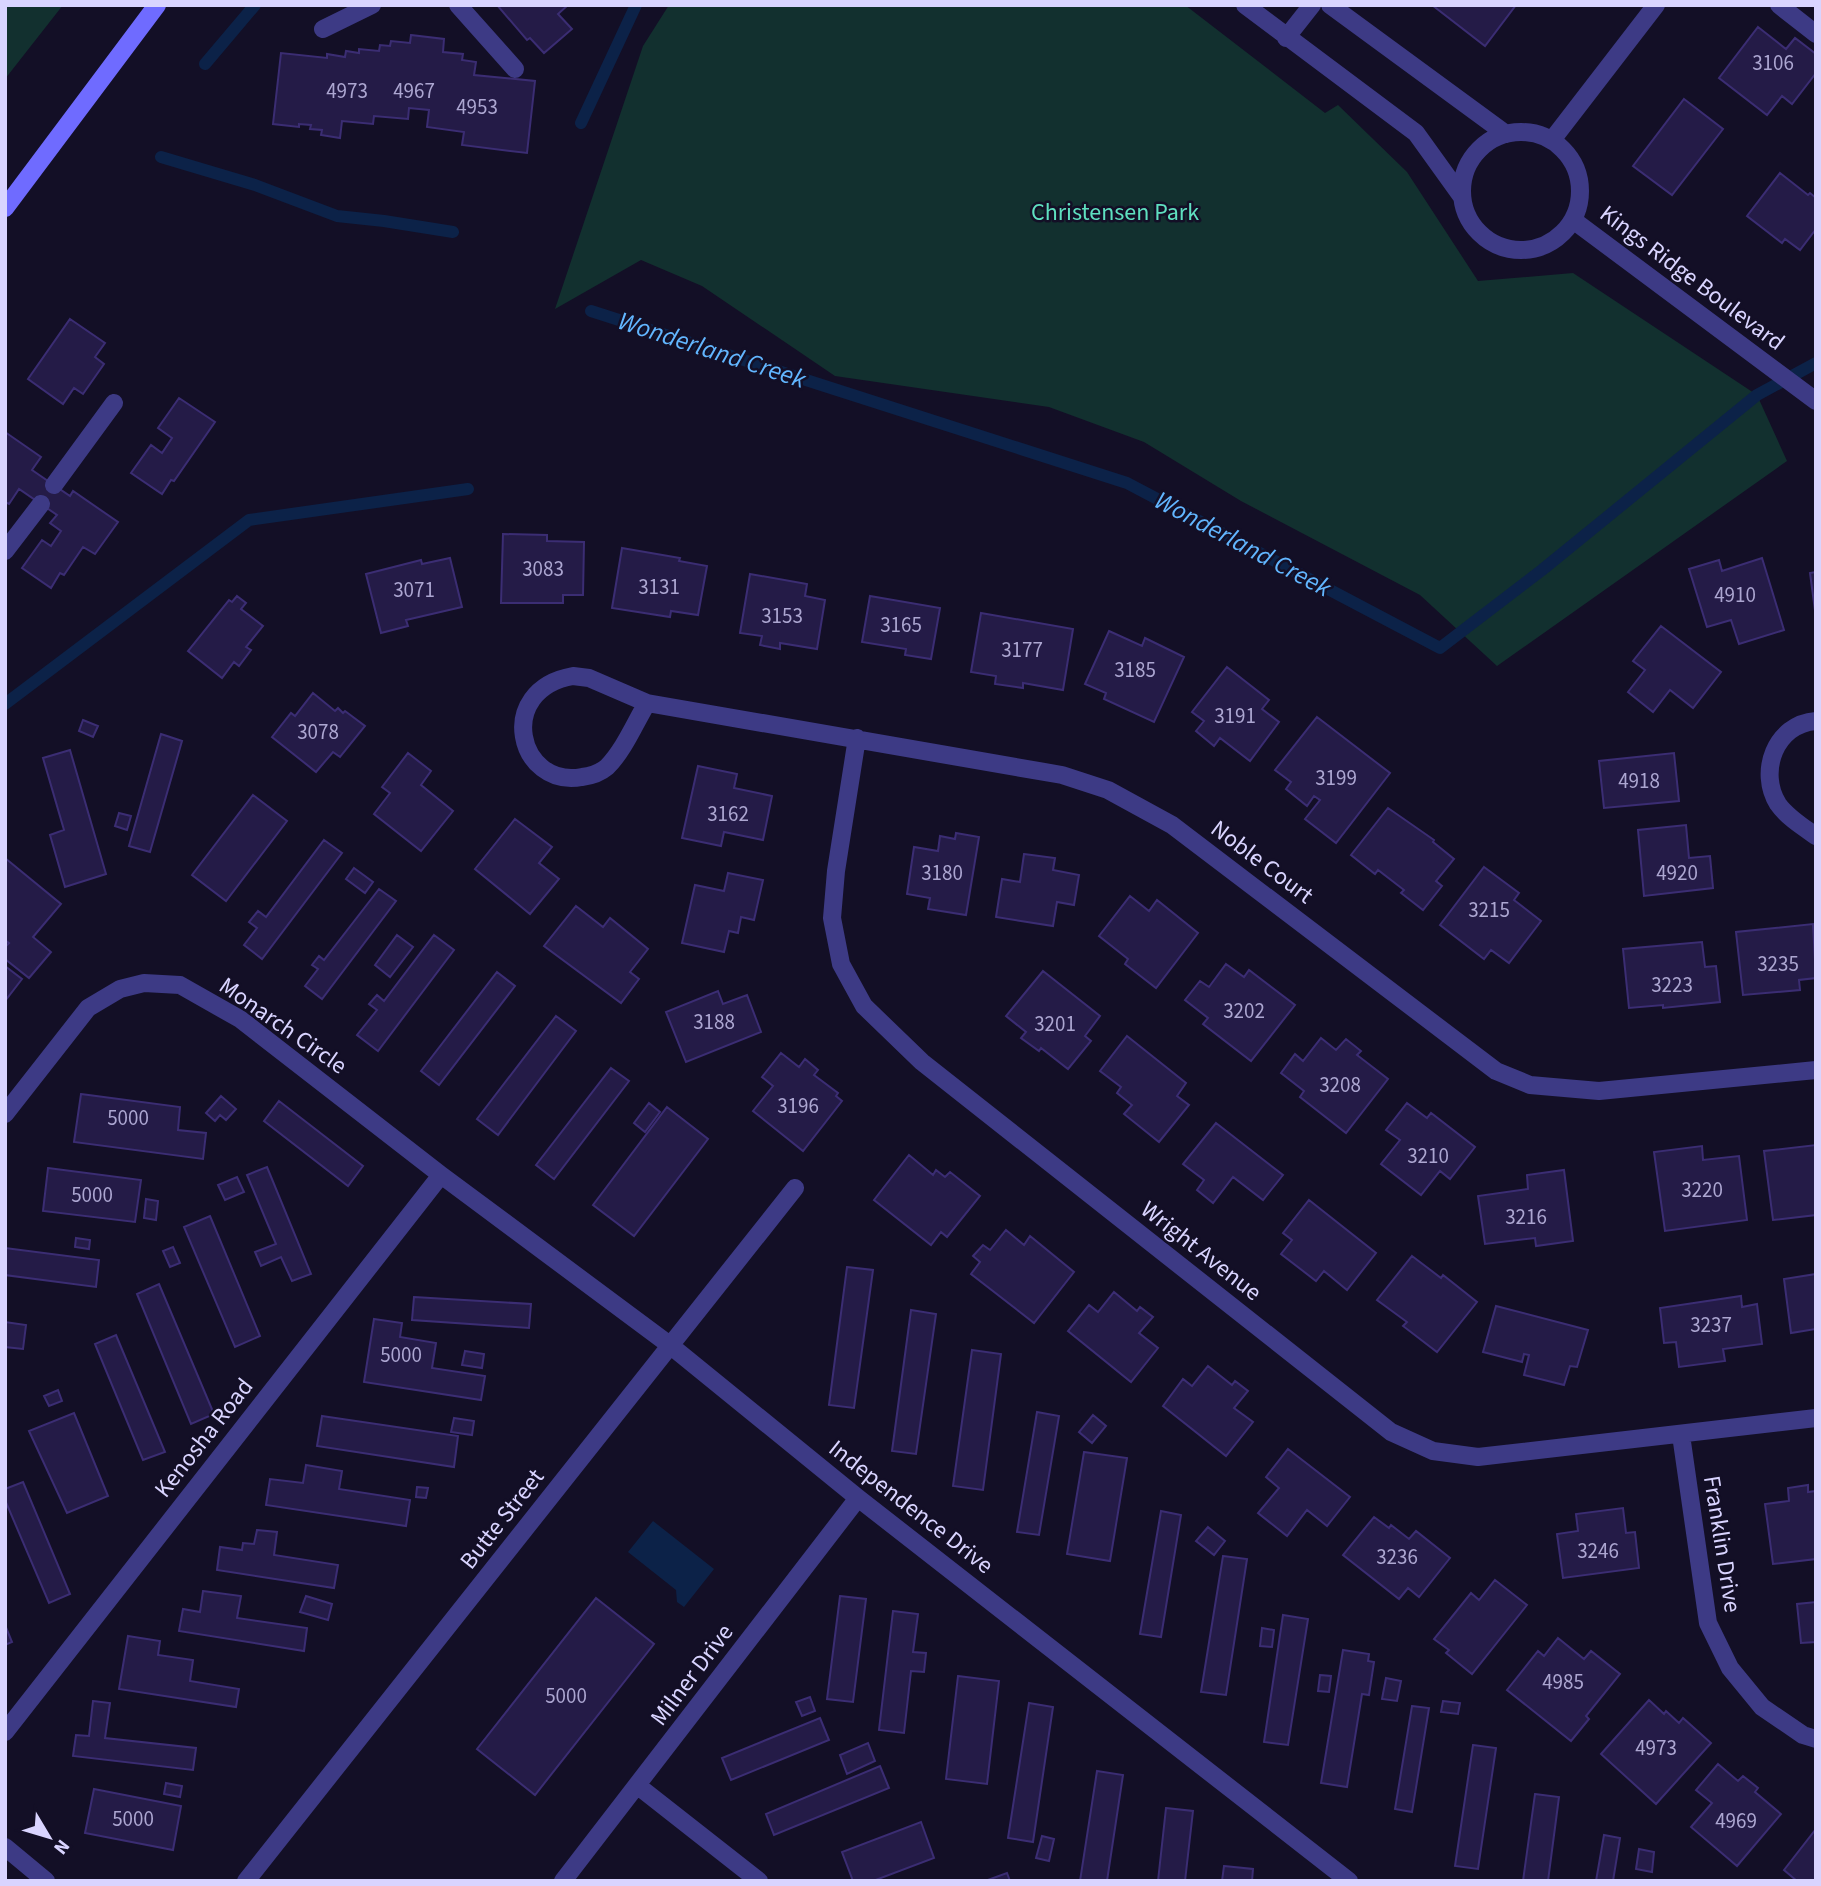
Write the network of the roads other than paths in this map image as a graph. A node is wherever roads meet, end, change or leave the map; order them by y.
1 (158, 5) edge
2 (372, 5) edge
3 (458, 5) edge
4 (1245, 5) edge
5 (1312, 5) edge
6 (1330, 5) edge
7 (1656, 5) edge
8 (1779, 5) edge
9 (323, 29) dead end
10 (1816, 34) edge
11 (1286, 38) junction
12 (515, 69) dead end
13 (1506, 134) junction
14 (1552, 140) junction
15 (1462, 197) junction
16 (5, 208) edge
17 (1573, 220) junction
18 (1816, 401) edge
19 (114, 403) dead end
20 (54, 485) dead end
21 (41, 504) dead end
22 (5, 551) edge
23 (647, 703) junction
24 (1816, 721) edge
25 (858, 738) junction
26 (1816, 836) edge
27 (1816, 1070) edge
28 (5, 1114) edge
29 (441, 1175) junction
30 (795, 1188) dead end
31 (671, 1346) junction
32 (1816, 1418) edge
33 (1681, 1435) junction
34 (858, 1498) junction
35 (5, 1732) edge
36 (1816, 1739) edge
37 (638, 1786) junction
38 (5, 1847) edge
39 (46, 1881) edge
40 (246, 1881) edge
41 (563, 1881) edge
42 (759, 1881) edge
43 (1349, 1881) edge

1 - 16 main road
2 - 9 street
3 - 12 street
4 - 11 street
5 - 11 street
6 - 13 street
7 - 14 street
8 - 10 street
11 - 15 street
13 - 14 street
13 - 15 street
14 - 17 street
15 - 17 street
17 - 18 street, Kings Ridge Boulevard
19 - 20 street
21 - 22 street
23 - 23 street, Noble Court
23 - 25 street, Noble Court
24 - 26 street
25 - 27 street, Noble Court
25 - 33 street, Wright Avenue
28 - 29 street, Monarch Circle
29 - 31 street, Independence Drive
29 - 35 street, Kenosha Road
30 - 31 street, Butte Street
31 - 34 street, Independence Drive
31 - 40 street, Butte Street
32 - 33 street, Wright Avenue
33 - 36 street, Franklin Drive
34 - 37 street, Milner Drive
34 - 43 street, Independence Drive
37 - 41 street, Milner Drive
37 - 42 street
38 - 39 street

